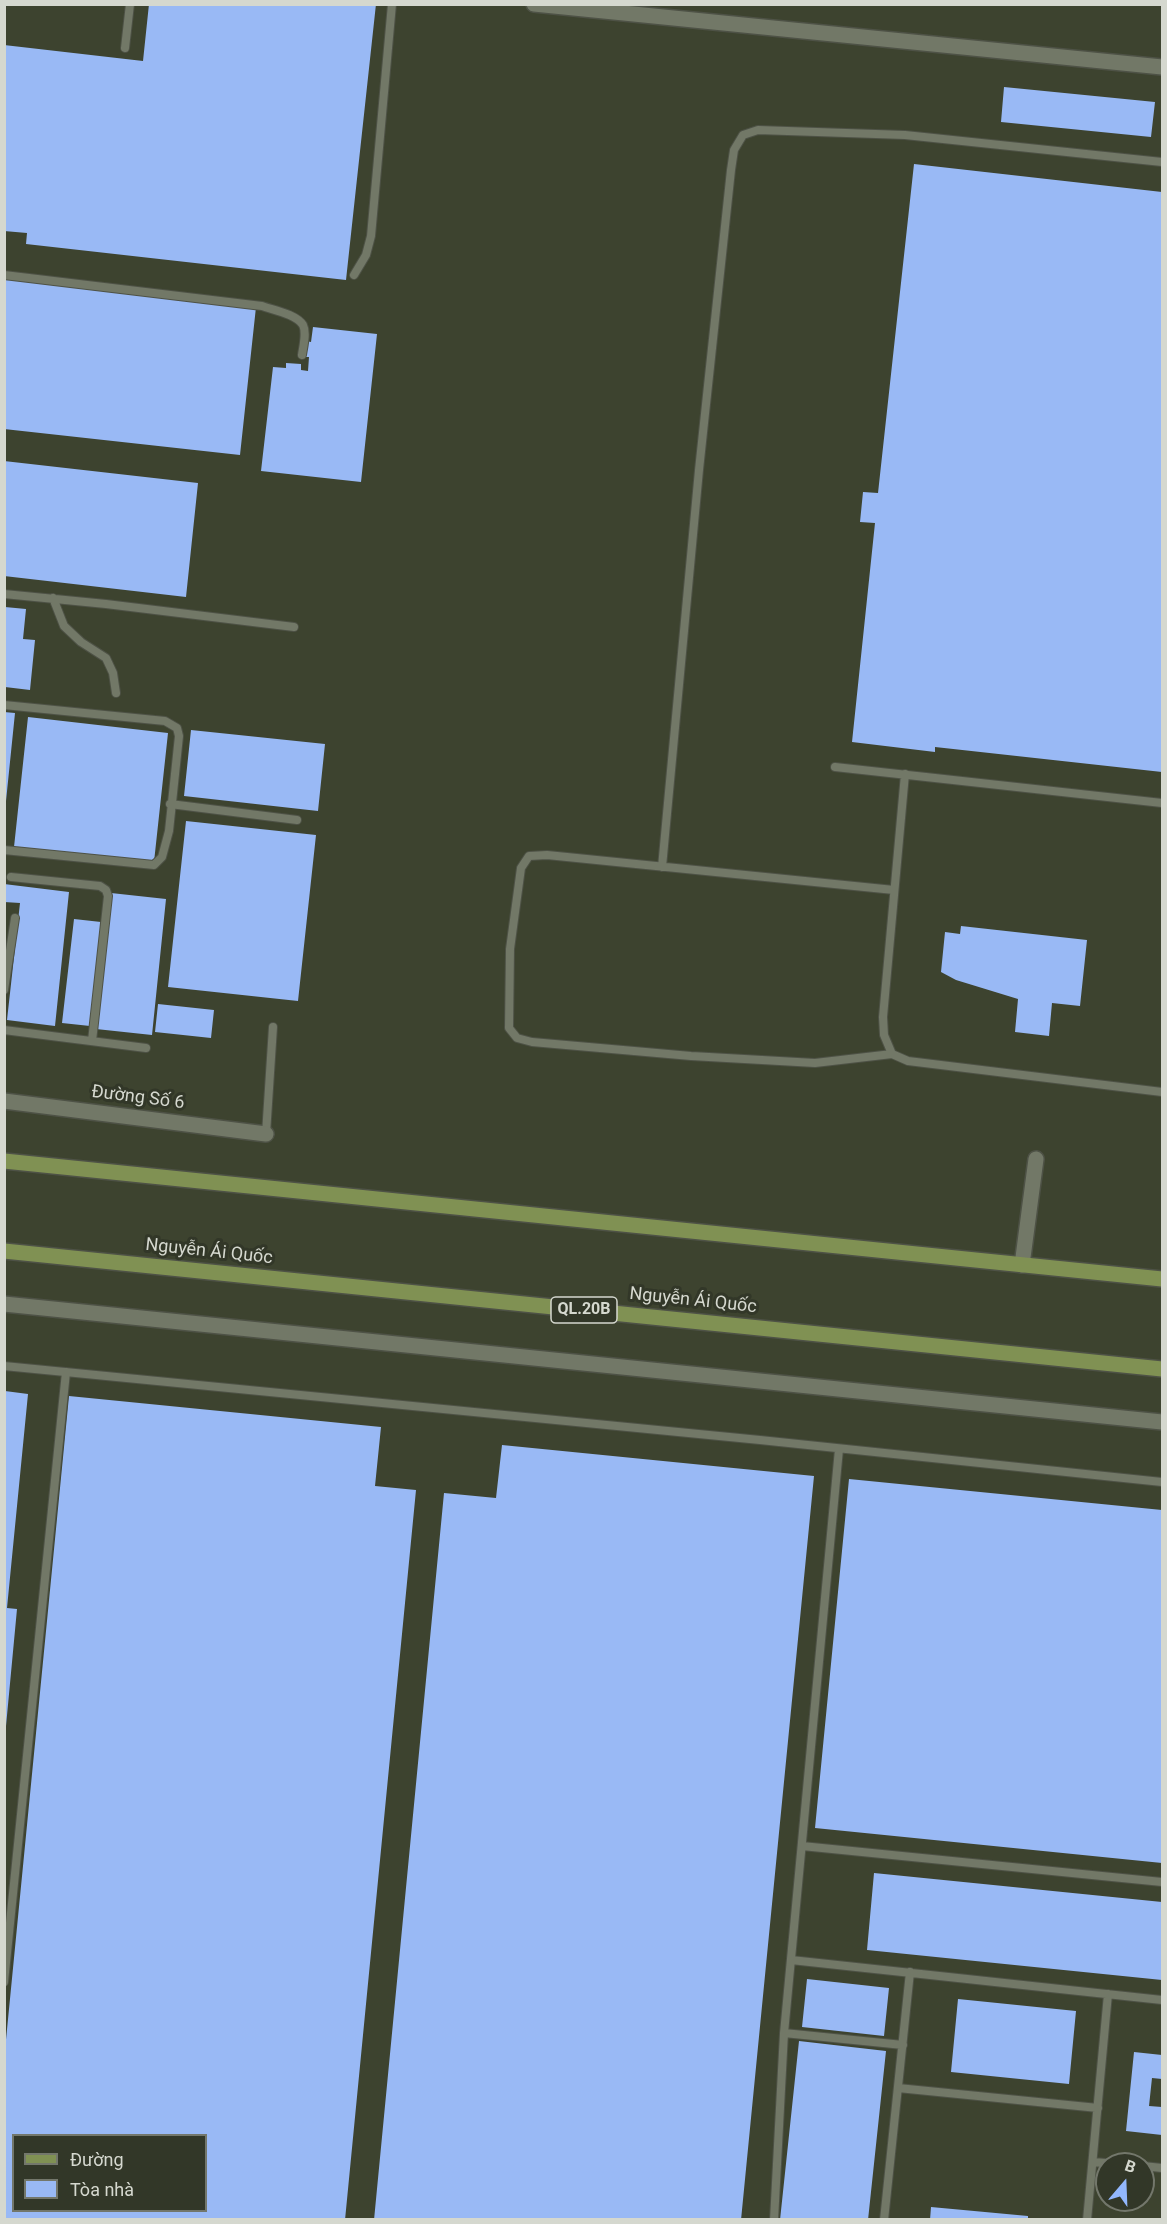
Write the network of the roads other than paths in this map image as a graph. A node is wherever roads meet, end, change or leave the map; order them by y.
1 (130, 4) edge
2 (393, 4) edge
3 (534, 4) edge
4 (125, 48) dead end
5 (1162, 67) edge
6 (1162, 162) edge
7 (4, 275) edge
8 (354, 275) dead end
9 (302, 356) dead end
10 (4, 594) edge
11 (53, 598) junction
12 (294, 627) dead end
13 (116, 693) dead end
14 (4, 705) edge
15 (835, 767) dead end
16 (905, 774) junction
17 (1162, 803) edge
18 (170, 804) junction
19 (297, 820) dead end
20 (4, 850) edge
21 (662, 867) junction
22 (11, 877) dead end
23 (894, 890) junction
24 (15, 918) dead end
25 (4, 990) edge
26 (273, 1027) dead end
27 (4, 1030) edge
28 (92, 1041) junction
29 (146, 1048) dead end
30 (892, 1054) junction
31 (1162, 1092) edge
32 (4, 1101) edge
33 (266, 1134) joint
34 (1036, 1159) dead end
35 (4, 1161) edge
36 (4, 1251) edge
37 (1022, 1265) junction
38 (1162, 1279) edge
39 (4, 1304) edge
40 (4, 1366) edge
41 (1162, 1369) edge
42 (66, 1372) junction
43 (1162, 1422) edge
44 (838, 1449) junction
45 (1162, 1482) edge
46 (802, 1846) junction
47 (1162, 1882) edge
48 (791, 1960) junction
49 (910, 1972) junction
50 (4, 1982) edge
51 (1108, 1994) junction
52 (1162, 2000) edge
53 (784, 2033) junction
54 (903, 2045) junction
55 (898, 2088) junction
56 (1098, 2108) junction
57 (1093, 2162) joint
58 (774, 2220) edge
59 (884, 2220) edge
60 (1087, 2220) edge

1 - 4 lane
2 - 8 lane
3 - 5 street
6 - 21 lane
7 - 9 lane
10 - 11 lane
11 - 12 lane
11 - 13 lane
14 - 18 lane
15 - 16 lane
16 - 17 lane
16 - 23 lane
18 - 19 lane
18 - 20 lane
21 - 23 lane
21 - 30 lane
22 - 28 lane
23 - 30 lane
24 - 25 lane
26 - 33 lane
27 - 28 lane
28 - 29 lane
30 - 31 lane
32 - 33 street, Đường Số 6
34 - 37 street
35 - 37 main road
36 - 41 main road, Nguyễn Ái Quốc / QL.20B
37 - 38 main road
39 - 43 street
40 - 42 lane
42 - 44 lane
42 - 50 lane
44 - 45 lane
44 - 46 lane
46 - 47 lane
46 - 48 lane
48 - 49 lane
48 - 53 lane
49 - 51 lane
49 - 54 lane
51 - 52 lane
51 - 56 lane
53 - 54 lane
53 - 58 lane
54 - 55 lane
55 - 56 lane
55 - 59 lane
56 - 57 lane
57 - 60 lane

